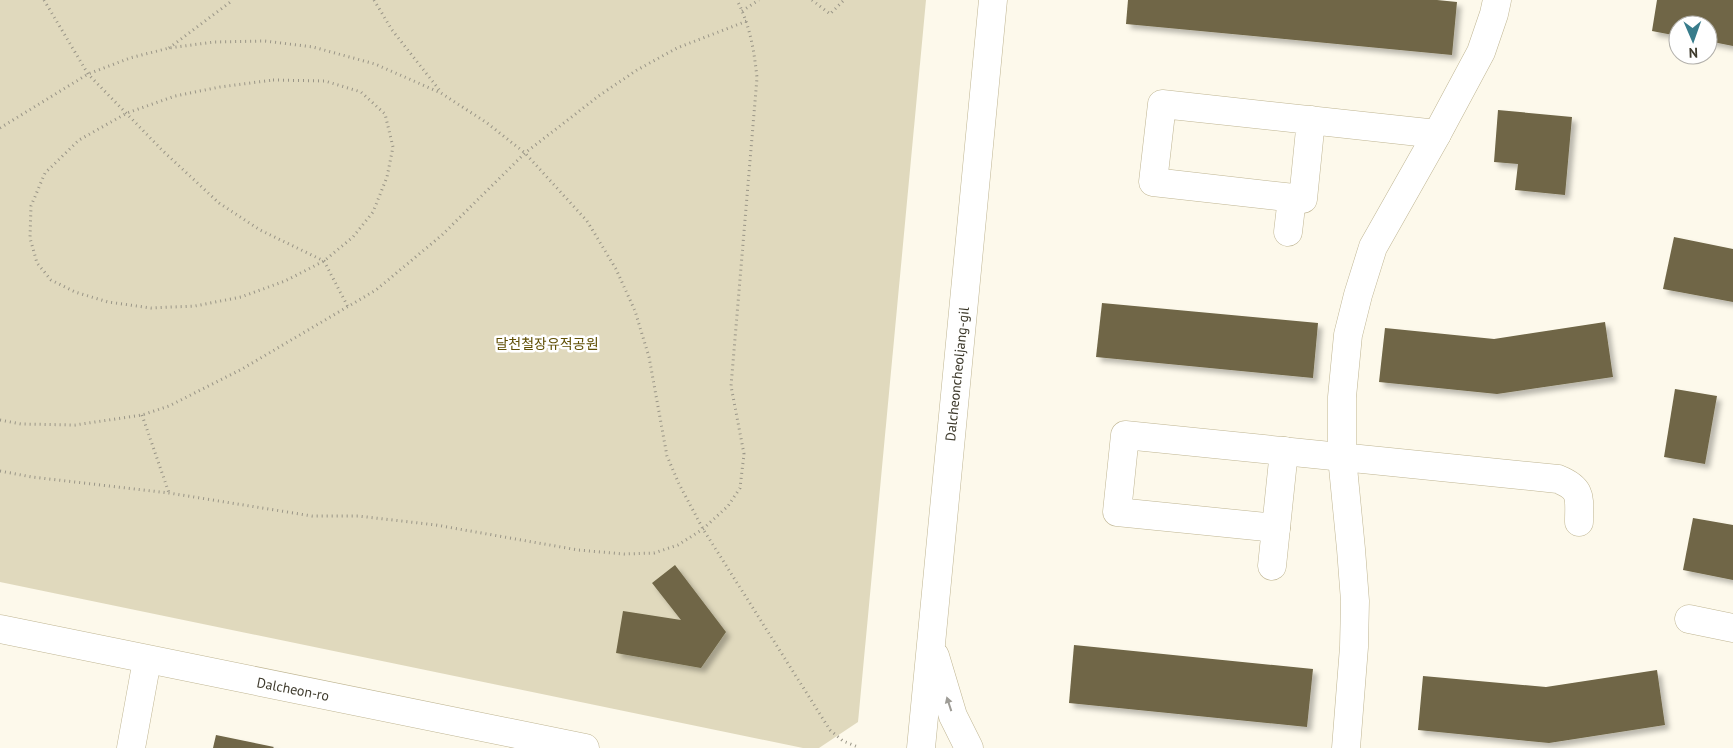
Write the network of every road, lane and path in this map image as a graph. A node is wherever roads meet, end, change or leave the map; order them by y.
1 (44, 0) edge
2 (233, 0) edge
3 (374, 0) edge
4 (737, 0) edge
5 (759, 0) edge
6 (812, 0) edge
7 (844, 0) edge
8 (993, 0) edge
9 (1497, 0) edge
10 (742, 11) junction
11 (747, 21) junction
12 (169, 48) junction
13 (88, 74) junction
14 (441, 93) junction
15 (127, 113) junction
16 (1312, 120) junction
17 (0, 128) edge
18 (1437, 134) junction
19 (525, 153) junction
20 (1292, 198) junction
21 (1288, 232) dead end
22 (324, 261) junction
23 (348, 307) junction
24 (142, 415) junction
25 (0, 420) edge
26 (1284, 451) junction
27 (1342, 457) junction
28 (0, 471) edge
29 (169, 493) junction
30 (1579, 522) dead end
31 (1276, 528) junction
32 (703, 529) junction
33 (1272, 566) dead end
34 (1689, 619) dead end
35 (932, 627) junction
36 (1733, 628) edge
37 (0, 629) edge
38 (147, 660) junction
39 (858, 747) dead end
40 (131, 748) edge
41 (585, 748) edge
42 (920, 748) edge
43 (969, 748) edge
44 (1346, 748) edge

1 - 13 path
2 - 12 path
3 - 14 path
4 - 10 path
5 - 10 path
6 - 7 path
8 - 35 street, Dalcheoncheoljang-gil
9 - 18 street
10 - 11 path
11 - 19 path
11 - 32 path
12 - 13 path
12 - 14 path
13 - 15 path
13 - 17 path
14 - 19 path
15 - 22 path
15 - 22 path
15 - 22 path
16 - 18 street
16 - 20 street
16 - 20 street
18 - 27 street
19 - 23 path
19 - 32 path
20 - 21 street
22 - 23 path
23 - 24 path
24 - 25 path
24 - 29 path
26 - 27 street
26 - 31 street
26 - 31 street
27 - 30 street
27 - 44 street
28 - 29 path
29 - 32 path
31 - 33 street
32 - 39 path
34 - 36 street
35 - 42 street, Dalcheoncheoljang-gil
43 -> 35 street
37 - 38 street, Dalcheon-ro
38 - 40 street
38 - 41 street, Dalcheon-ro

